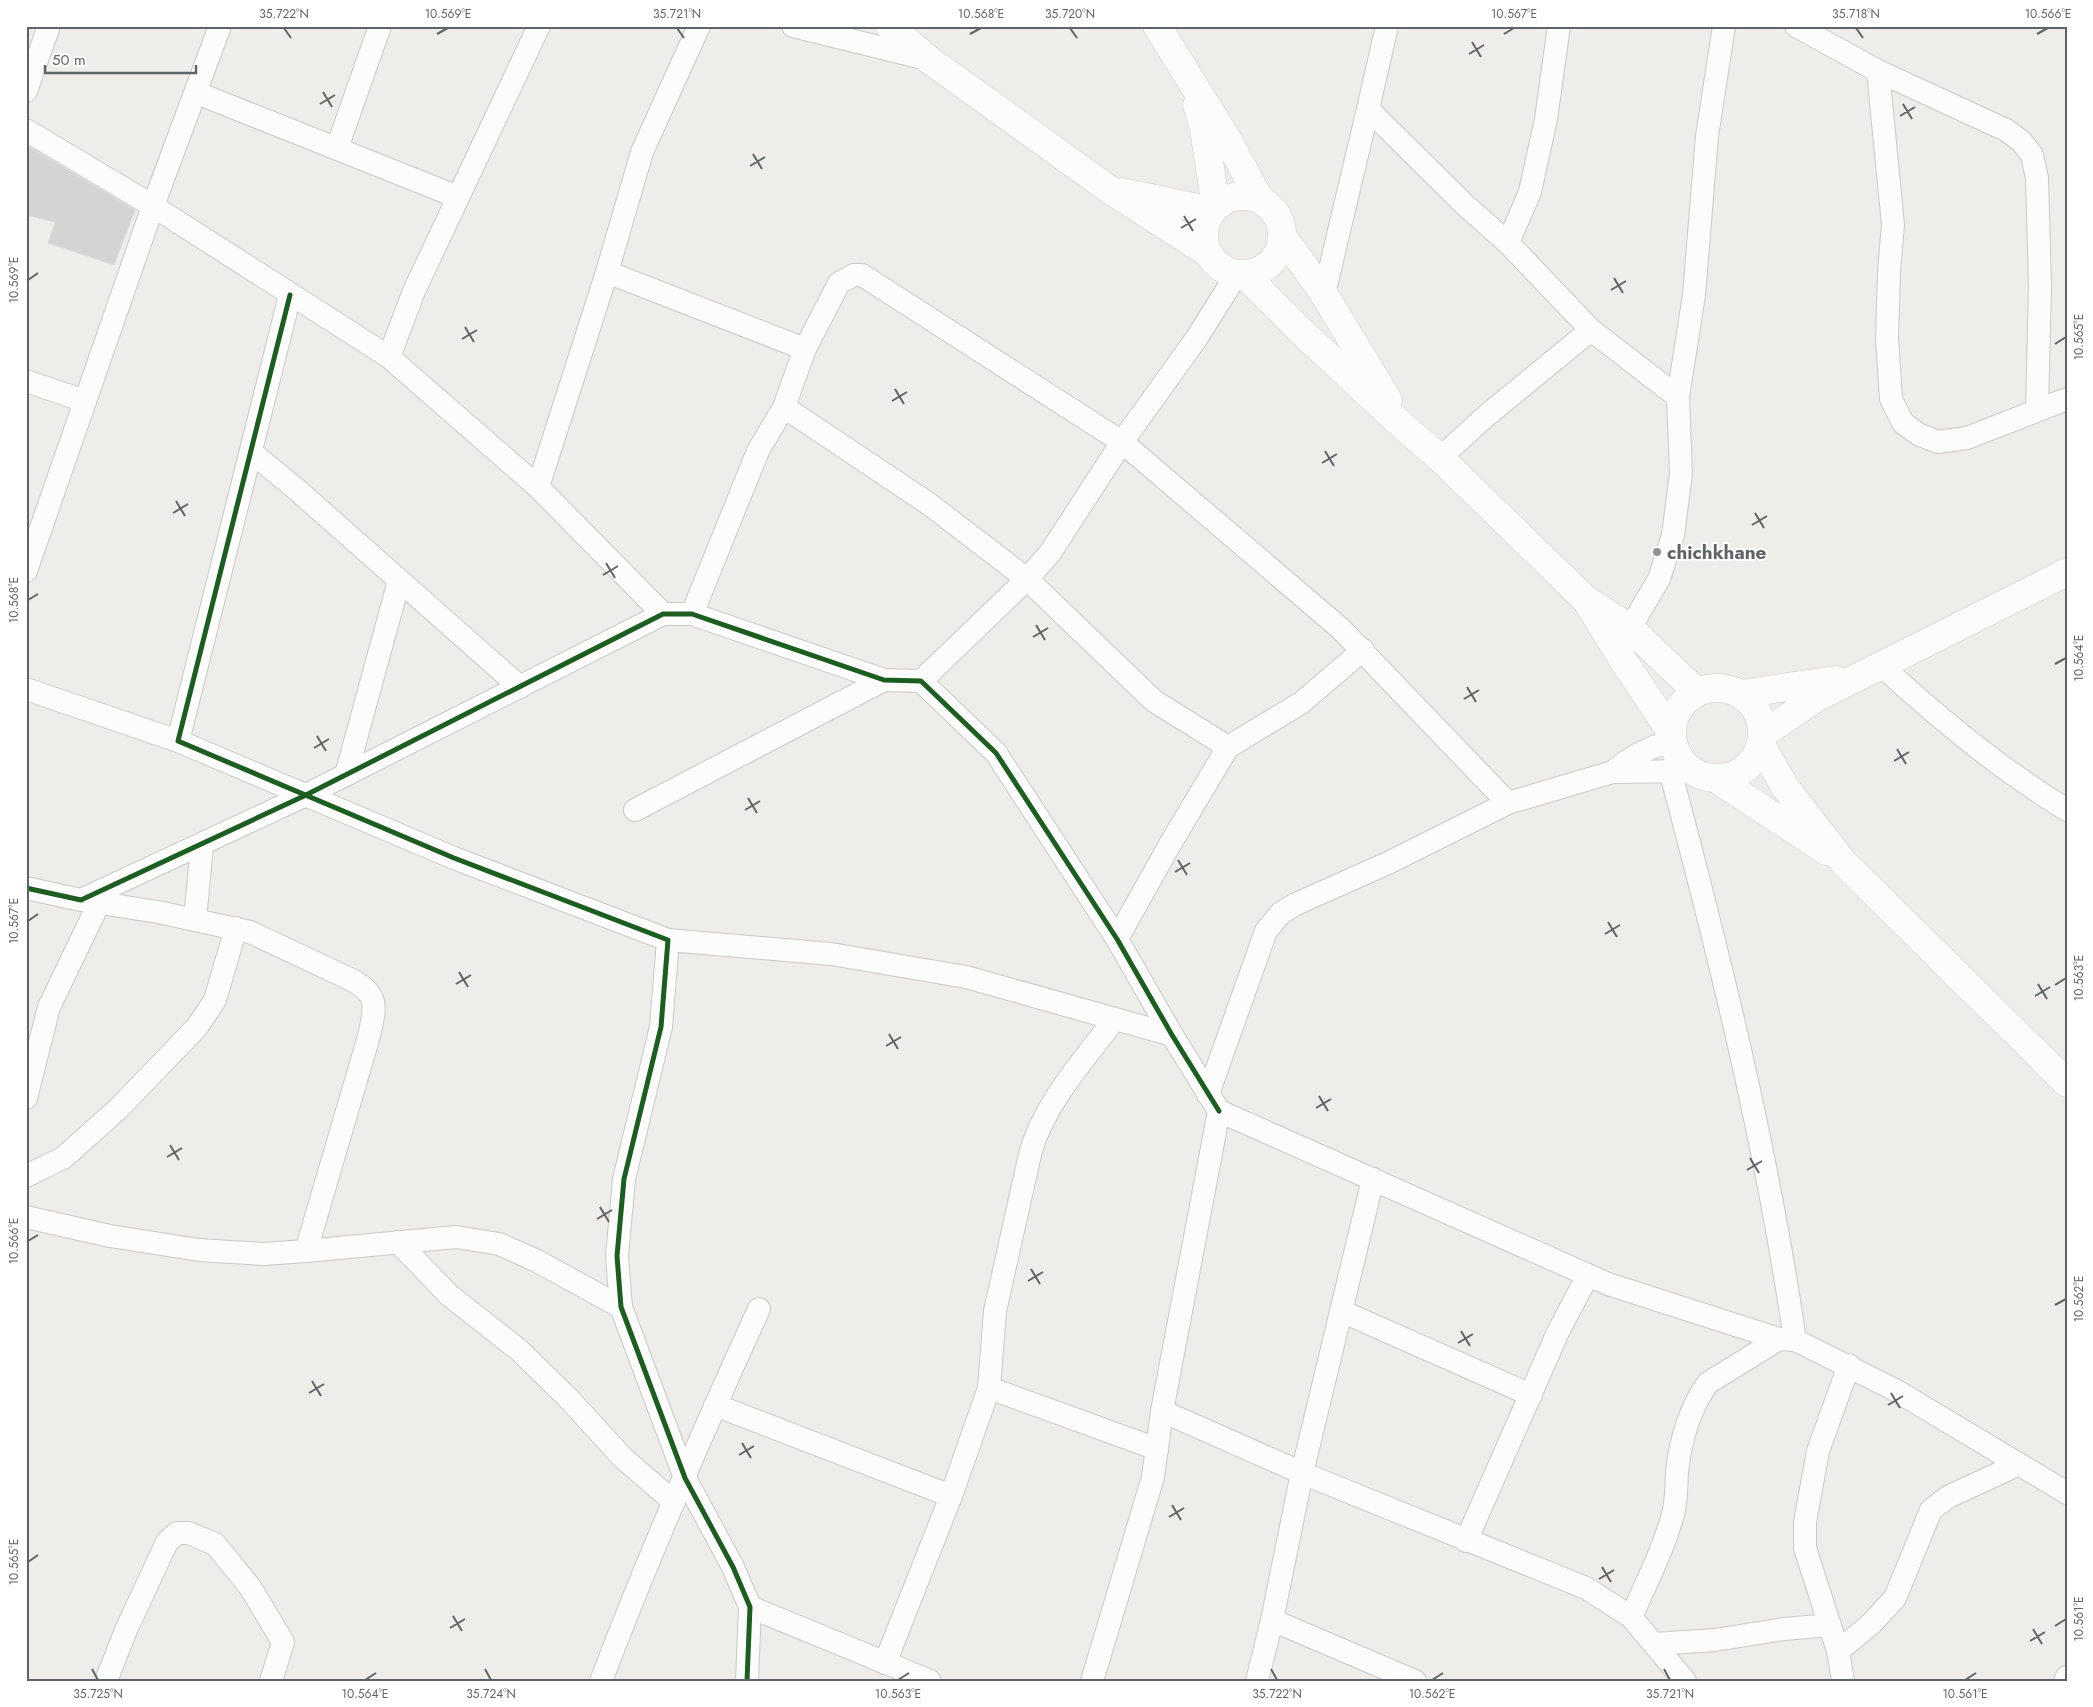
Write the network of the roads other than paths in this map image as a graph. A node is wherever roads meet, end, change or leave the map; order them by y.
1 (49, 26) edge
2 (220, 26) edge
3 (380, 26) edge
4 (539, 26) edge
5 (699, 26) edge
6 (793, 26) edge
7 (890, 26) edge
8 (1156, 26) edge
9 (1388, 26) edge
10 (1559, 26) edge
11 (1724, 26) edge
12 (1796, 26) edge
13 (928, 59) junction
14 (1185, 70) junction
15 (1878, 71) junction
16 (26, 91) edge
17 (197, 93) junction
18 (1368, 109) junction
19 (26, 130) edge
20 (337, 148) junction
21 (1110, 190) junction
22 (458, 197) junction
23 (1260, 200) junction
24 (153, 206) junction
25 (1214, 209) junction
26 (1282, 236) junction
27 (1508, 243) junction
28 (1208, 253) junction
29 (607, 272) junction
30 (1241, 275) junction
31 (1324, 294) junction
32 (290, 295) junction
33 (1592, 330) junction
34 (805, 349) junction
35 (389, 357) junction
36 (26, 381) edge
37 (1678, 397) junction
38 (2067, 400) edge
39 (85, 401) junction
40 (784, 407) junction
41 (2037, 410) junction
42 (1406, 429) junction
43 (1122, 442) junction
44 (251, 452) junction
45 (1440, 458) junction
46 (538, 487) junction
47 (26, 571) edge
48 (2067, 572) edge
49 (1027, 580) junction
50 (399, 581) junction
51 (1585, 599) junction
52 (663, 614) junction
53 (692, 614) junction
54 (1630, 628) junction
55 (1363, 650) junction
56 (1881, 665) junction
57 (1855, 678) junction
58 (884, 680) junction
59 (922, 681) junction
60 (520, 687) junction
61 (26, 689) edge
62 (1696, 692) junction
63 (1740, 694) junction
64 (1672, 736) junction
65 (1762, 739) junction
66 (178, 742) junction
67 (1228, 747) junction
68 (1680, 770) junction
69 (1613, 772) junction
70 (346, 775) junction
71 (1717, 779) junction
72 (304, 796) junction
73 (1508, 803) junction
74 (635, 810) dead end
75 (2067, 810) edge
76 (202, 844) junction
77 (1844, 863) junction
78 (26, 888) edge
79 (90, 901) junction
80 (195, 920) junction
81 (236, 928) junction
82 (1117, 938) junction
83 (668, 940) junction
84 (1114, 1020) junction
85 (1172, 1035) junction
86 (2067, 1083) edge
87 (26, 1098) edge
88 (1214, 1102) junction
89 (26, 1176) edge
90 (1373, 1179) junction
91 (26, 1217) edge
92 (398, 1242) junction
93 (306, 1251) junction
94 (1588, 1275) junction
95 (621, 1307) junction
96 (760, 1309) dead end
97 (1341, 1312) junction
98 (1787, 1340) junction
99 (1849, 1365) junction
100 (989, 1388) junction
101 (1531, 1395) junction
102 (715, 1405) junction
103 (1162, 1411) junction
104 (1157, 1449) junction
105 (2019, 1464) junction
106 (1302, 1473) junction
107 (685, 1478) junction
108 (2067, 1493) edge
109 (951, 1496) junction
110 (674, 1502) junction
111 (1466, 1541) junction
112 (750, 1607) junction
113 (1632, 1617) junction
114 (1272, 1620) junction
115 (1830, 1625) junction
116 (1654, 1644) junction
117 (1838, 1651) junction
118 (885, 1663) junction
119 (2067, 1677) edge
120 (917, 1678) edge
121 (106, 1681) edge
122 (271, 1681) edge
123 (601, 1681) edge
124 (747, 1681) edge
125 (1092, 1681) edge
126 (1257, 1681) edge
127 (1415, 1681) edge
128 (1684, 1681) edge
129 (1843, 1681) edge
130 (2066, 1681) edge

1 - 16 street
2 - 17 street
3 - 20 street
4 - 22 street
5 - 29 street
6 - 13 street
7 - 13 main road
8 - 14 main road
9 - 18 street
10 - 27 street
11 - 37 street
12 - 15 street
13 - 21 main road
14 - 23 main road
14 - 25 main road
15 - 41 street
15 - 41 street
17 - 20 street
17 - 24 street
18 - 27 street
18 - 31 street
19 - 24 street
20 - 22 street
21 - 25 main road
21 - 28 main road
22 - 35 street
23 - 25 main road
23 - 26 main road
24 - 32 street
24 - 39 street
25 - 28 main road
26 - 30 main road
26 - 31 main road
27 - 33 street
28 - 30 main road
29 - 34 street
29 - 46 street
30 - 42 main road
30 - 43 street
31 - 42 main road
32 - 35 street
32 - 44 street
33 - 37 street
33 - 45 street
34 - 40 street
34 - 43 street
35 - 46 street
36 - 39 street
37 - 54 street
38 - 41 street
39 - 47 street
40 - 49 street
40 - 53 street
42 - 45 main road
43 - 49 street
43 - 55 street
44 - 50 street
44 - 66 street
45 - 51 main road
46 - 52 street
48 - 56 main road
49 - 59 street
49 - 67 street
50 - 60 street
50 - 70 street
51 - 54 main road
51 - 64 main road
52 - 53 street
52 - 60 street
53 - 58 street
54 - 62 main road
55 - 67 street
55 - 73 street
56 - 57 main road
56 - 75 street
57 - 63 main road
57 - 65 main road
58 - 59 street
58 - 74 street
59 - 82 street
60 - 70 street
61 - 66 street
62 - 63 main road
62 - 64 main road
63 - 65 main road
64 - 68 main road
64 - 69 street
65 - 71 main road
65 - 77 main road
66 - 72 street
67 - 82 street
68 - 69 street
68 - 71 main road
68 - 98 street
69 - 73 street
70 - 72 street
71 - 77 main road
72 - 76 street
72 - 83 street
73 - 88 street
76 - 79 street
76 - 80 street
77 - 86 main road
78 - 79 street
79 - 80 street
79 - 87 street
80 - 81 street
81 - 89 street
81 - 93 street
82 - 85 street
83 - 84 street
83 - 95 street
84 - 85 street
84 - 100 street
85 - 88 street
88 - 90 street
88 - 103 street
90 - 94 street
90 - 97 street
91 - 93 street
92 - 93 street
92 - 95 street
92 - 110 street
94 - 98 street
94 - 101 street
95 - 107 street
96 - 102 street
97 - 101 street
97 - 106 street
98 - 99 street
98 - 113 street
99 - 105 street
99 - 115 street
100 - 104 street
100 - 109 street
101 - 111 street
102 - 107 street
102 - 109 street
103 - 104 street
103 - 106 street
104 - 125 street
105 - 108 street
105 - 117 street
106 - 111 street
106 - 114 street
107 - 110 street
107 - 112 street
109 - 118 street
110 - 123 street
111 - 113 street
112 - 118 street
112 - 124 street
113 - 116 street
114 - 126 street
114 - 127 street
115 - 116 street
115 - 117 street
116 - 128 street
117 - 129 street
118 - 120 street
119 - 130 street
121 - 122 street

